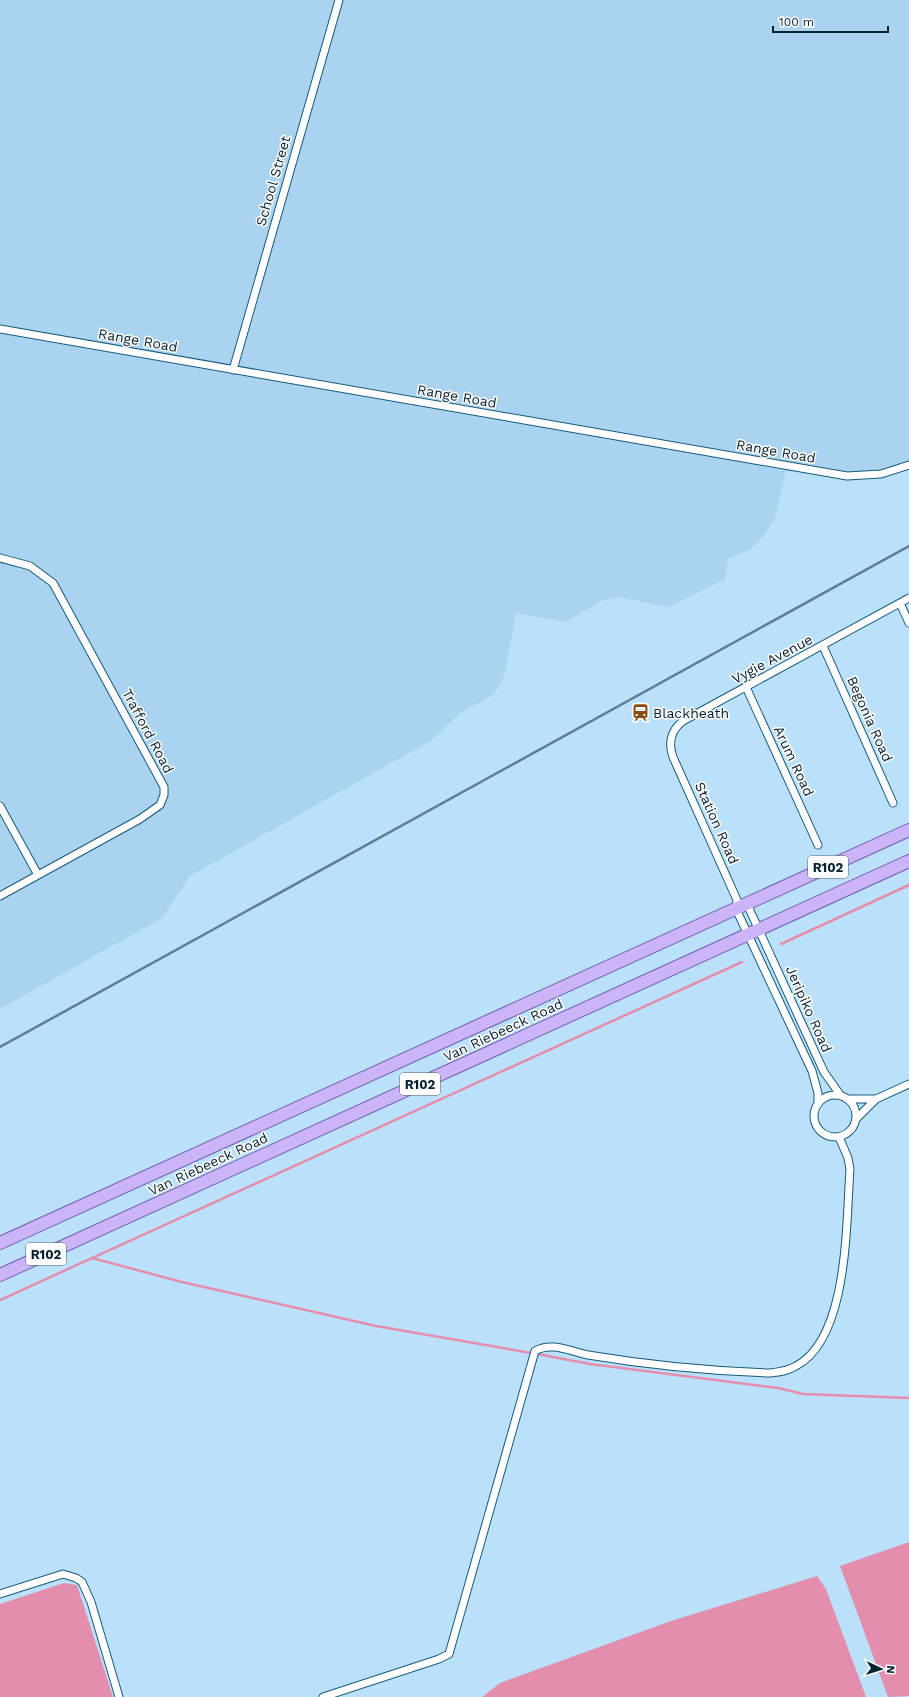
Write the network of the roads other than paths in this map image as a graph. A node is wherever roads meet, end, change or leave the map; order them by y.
1 (339, 0) edge
2 (0, 329) edge
3 (233, 370) junction
4 (909, 465) edge
5 (0, 558) edge
6 (909, 598) edge
7 (900, 603) junction
8 (909, 623) edge
9 (823, 646) junction
10 (746, 687) junction
11 (673, 757) joint
12 (893, 803) dead end
13 (0, 806) edge
14 (909, 830) edge
15 (818, 845) dead end
16 (909, 861) edge
17 (38, 875) junction
18 (0, 896) edge
19 (740, 904) junction
20 (753, 932) junction
21 (909, 1084) edge
22 (844, 1097) junction
23 (876, 1099) junction
24 (818, 1104) junction
25 (856, 1120) junction
26 (839, 1137) junction
27 (0, 1244) edge
28 (0, 1275) edge
29 (0, 1594) edge
30 (119, 1697) edge
31 (323, 1697) edge

1 - 3 street, School Street
2 - 3 street, Range Road
3 - 4 street, Range Road
5 - 17 street, Trafford Road
6 - 7 street, Vygie Avenue
7 - 8 street
7 - 9 street, Vygie Avenue
9 - 10 street, Vygie Avenue
9 - 12 street, Begonia Road
10 - 11 street, Vygie Avenue
10 - 15 street, Arum Road
11 - 19 street, Station Road
13 - 17 street
14 - 19 main road, Van Riebeeck Road / R102
16 - 20 main road, Van Riebeeck Road / R102
17 - 18 street, Trafford Road
19 - 20 street
19 - 20 street
19 - 27 main road, Van Riebeeck Road / R102
20 - 22 street, Jeripiko Road
20 - 24 street, Jeripiko Road
20 - 28 main road, Van Riebeeck Road / R102
21 - 23 street
22 - 23 street
22 - 24 street
22 - 25 street
23 - 25 street
24 - 26 street
25 - 26 street
26 - 31 street
29 - 30 street

